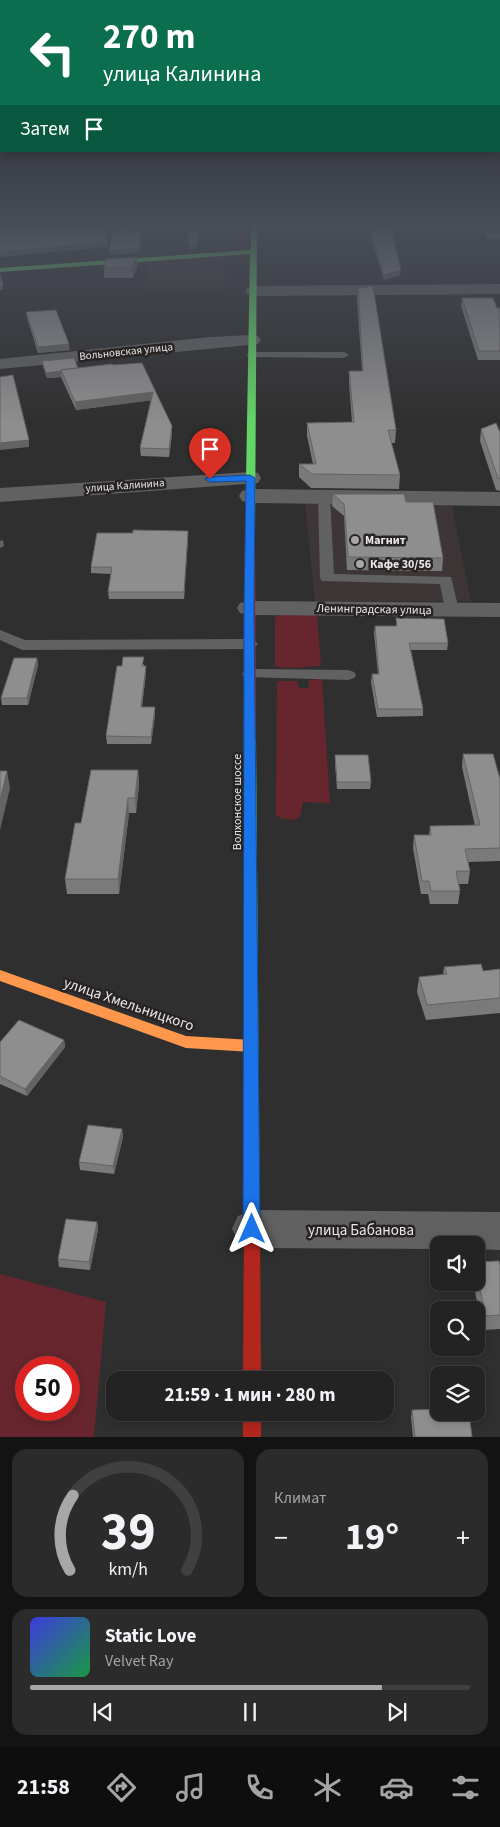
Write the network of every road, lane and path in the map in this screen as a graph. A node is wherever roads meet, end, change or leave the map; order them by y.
1 (253, 291) edge
2 (252, 348) junction
3 (344, 356) dead end
4 (0, 364) edge
5 (250, 487) junction
6 (0, 495) edge
7 (324, 497) junction
8 (500, 499) edge
9 (249, 608) junction
10 (452, 610) junction
11 (500, 610) edge
12 (0, 634) edge
13 (250, 644) junction
14 (250, 674) junction
15 (348, 675) dead end
16 (0, 975) edge
17 (252, 1046) junction
18 (252, 1229) junction
19 (500, 1231) edge
20 (252, 1371) edge
21 (252, 1421) edge
22 (252, 1437) edge

1 - 2 main road, Волхонское шоссе
2 - 3 lane
2 - 4 street, Вольновская улица
2 - 5 main road, Волхонское шоссе
5 - 6 street, улица Калинина
5 - 7 street, улица Калинина
5 - 9 main road, Волхонское шоссе
7 - 8 street, улица Калинина
7 - 10 lane
9 - 10 street, Ленинградская улица
9 - 13 main road, Волхонское шоссе
10 - 11 street, Ленинградская улица
12 - 13 lane
13 - 14 main road, Волхонское шоссе
14 - 15 lane
14 - 17 main road, Волхонское шоссе
16 - 17 main road, улица Хмельницкого
17 - 18 main road, Волхонское шоссе
18 - 19 street, улица Бабанова
18 - 20 main road, Волхонское шоссе
21 - 22 main road

